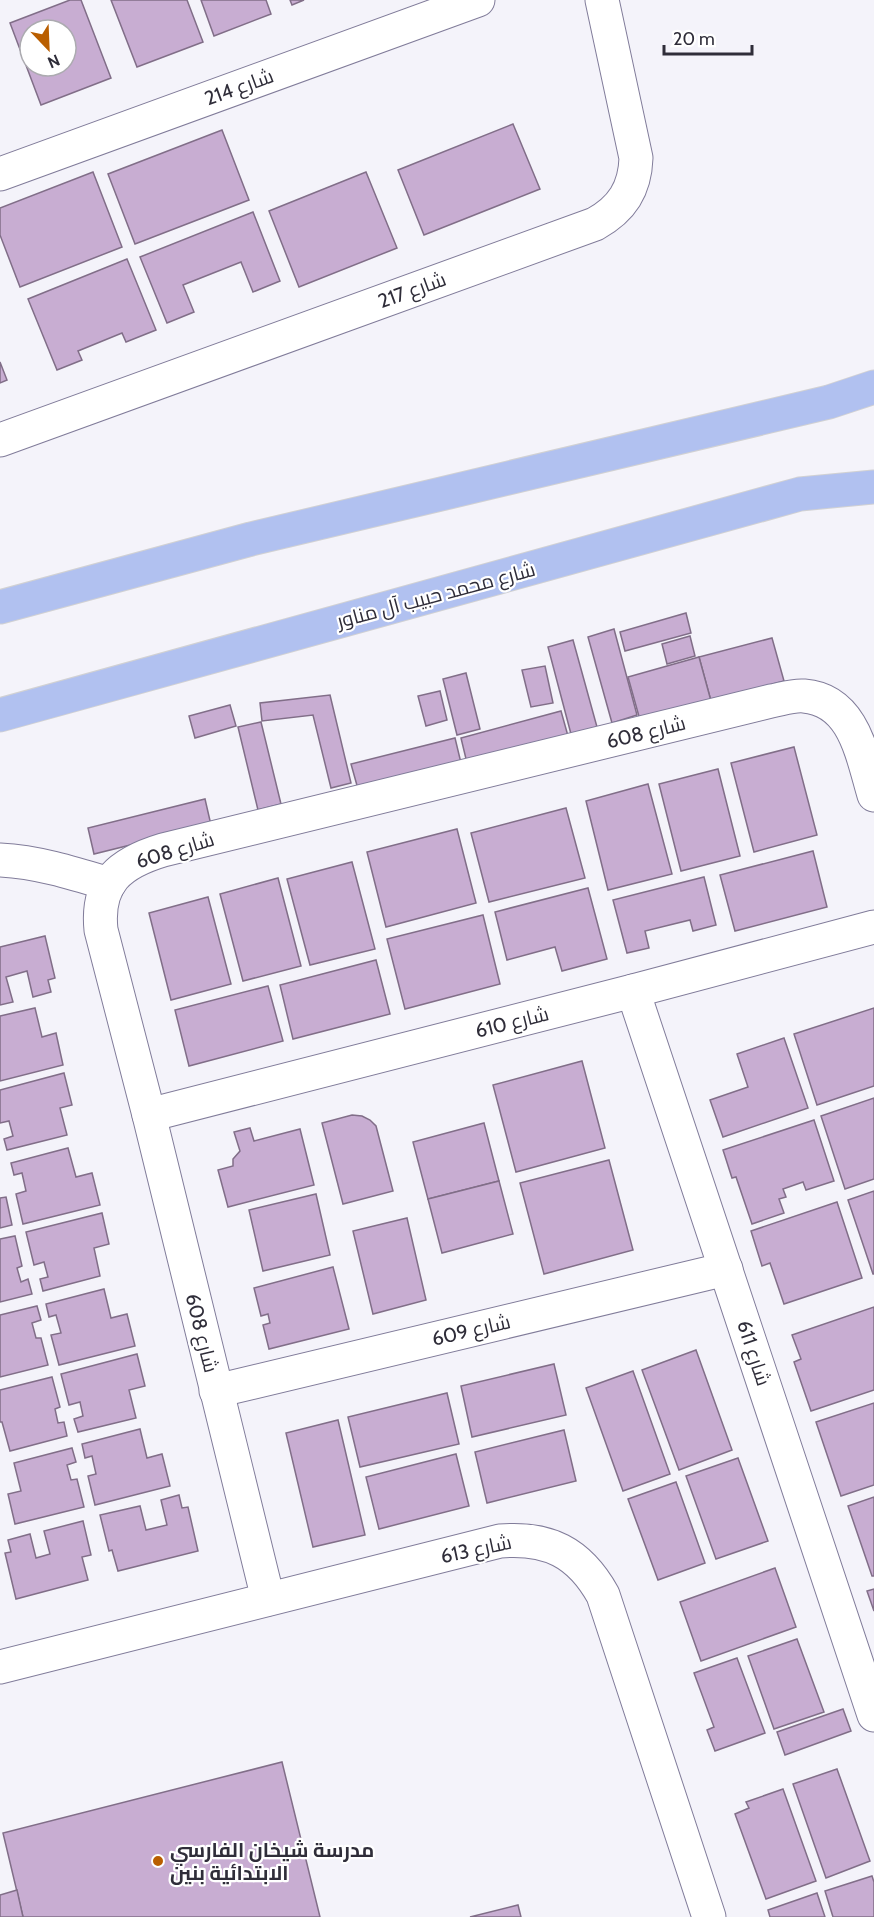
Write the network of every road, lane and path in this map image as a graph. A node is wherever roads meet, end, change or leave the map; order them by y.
1 (478, 0) edge
2 (602, 0) edge
3 (0, 174) edge
4 (874, 387) edge
5 (0, 440) edge
6 (874, 487) edge
7 (0, 607) edge
8 (0, 715) edge
9 (874, 795) edge
10 (0, 860) edge
11 (109, 884) junction
12 (874, 927) edge
13 (633, 991) junction
14 (149, 1115) junction
15 (726, 1269) junction
16 (216, 1391) junction
17 (268, 1599) junction
18 (0, 1667) edge
19 (874, 1715) edge
20 (709, 1917) edge

1 - 3 street, شارع 214
2 - 5 street, شارع 217
4 - 7 main road
6 - 8 main road, شارع محمد حبيب آل مناور
9 - 11 street, شارع 608
10 - 11 street
11 - 14 street, شارع 608
12 - 13 street, شارع 610
13 - 14 street, شارع 610
13 - 15 street, شارع 611
14 - 16 street, شارع 608
15 - 16 street, شارع 609
15 - 19 street, شارع 611
16 - 17 street, شارع 608
17 - 18 street, شارع 613
17 - 20 street, شارع 613

